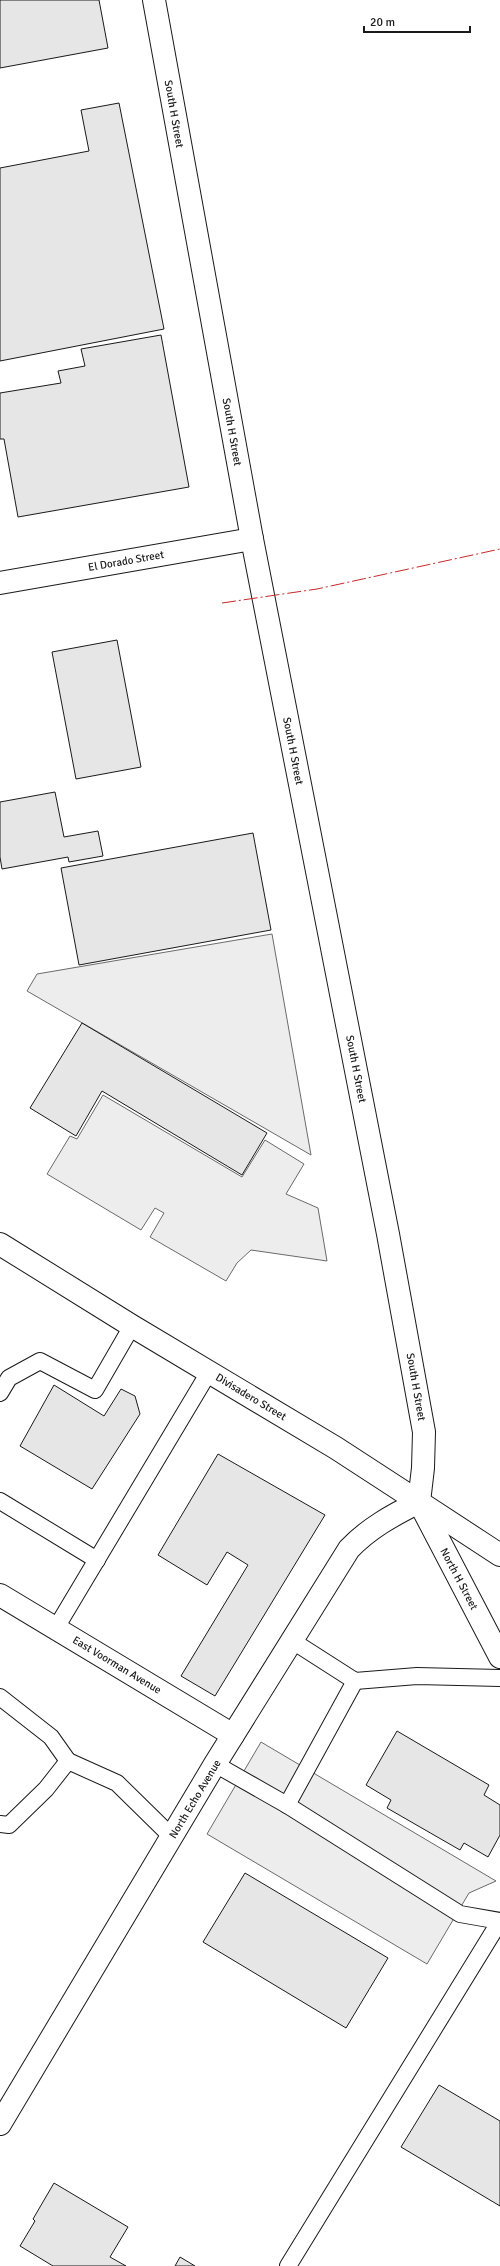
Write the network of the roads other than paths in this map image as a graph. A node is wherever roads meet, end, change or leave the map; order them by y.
1 (154, 0) edge
2 (252, 539) junction
3 (0, 583) edge
4 (0, 1244) edge
5 (132, 1326) junction
6 (209, 1372) junction
7 (0, 1393) edge
8 (0, 1501) edge
9 (419, 1502) junction
10 (500, 1555) edge
11 (97, 1560) junction
12 (0, 1595) edge
13 (56, 1628) junction
14 (291, 1640) junction
15 (500, 1657) edge
16 (500, 1678) edge
17 (355, 1681) junction
18 (0, 1697) edge
19 (233, 1735) junction
20 (68, 1761) junction
21 (215, 1764) junction
22 (287, 1805) junction
23 (0, 1824) edge
24 (172, 1837) junction
25 (500, 1921) edge
26 (0, 2124) edge
27 (288, 2266) edge

1 - 2 street, South H Street
2 - 3 street, El Dorado Street
2 - 9 street, South H Street
4 - 5 street, Divisadero Street
5 - 6 street, Divisadero Street
5 - 7 lane
6 - 9 street, Divisadero Street
6 - 11 lane
8 - 11 lane
9 - 10 street, Divisadero Street
9 - 14 street, North Echo Avenue
9 - 15 street, North H Street
11 - 13 lane
12 - 13 street, East Voorman Avenue
13 - 19 street, East Voorman Avenue
14 - 17 lane
14 - 19 street, North Echo Avenue
16 - 17 lane
17 - 22 lane
18 - 20 lane
19 - 21 street, North Echo Avenue
20 - 23 lane
20 - 24 lane
21 - 22 lane
21 - 24 street, North Echo Avenue
22 - 25 lane
24 - 26 street, North Echo Avenue
25 - 27 lane

